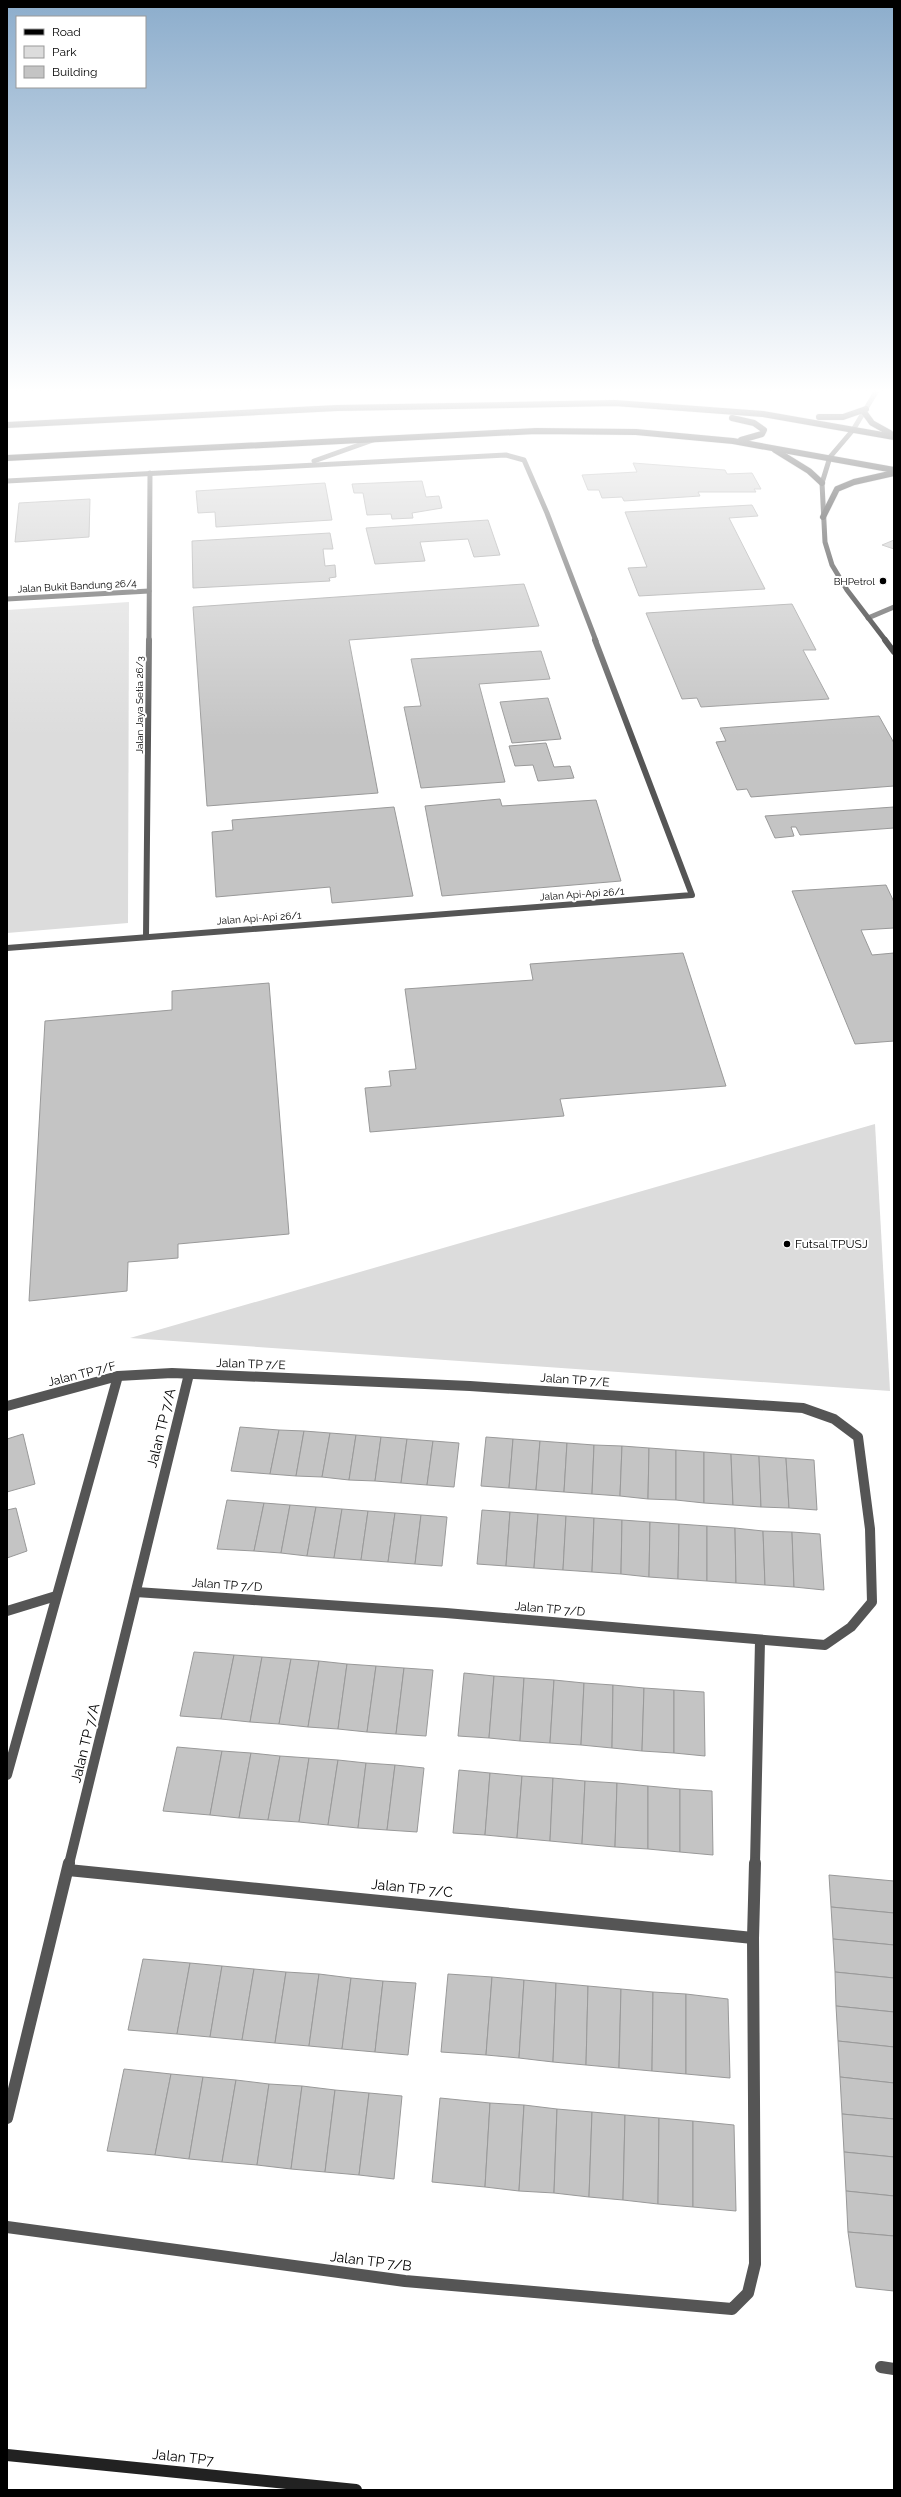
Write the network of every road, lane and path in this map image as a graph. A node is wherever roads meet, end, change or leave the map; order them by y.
1 (150, 504) edge
2 (544, 504) edge
3 (823, 504) edge
4 (830, 504) edge
5 (823, 517) junction
6 (149, 591) junction
7 (7, 599) edge
8 (894, 607) edge
9 (868, 618) junction
10 (894, 652) edge
11 (146, 937) junction
12 (7, 948) edge
13 (189, 1374) junction
14 (118, 1376) junction
15 (7, 1406) edge
16 (870, 1529) joint
17 (136, 1592) junction
18 (56, 1596) junction
19 (7, 1611) edge
20 (760, 1640) junction
21 (7, 1775) edge
22 (68, 1870) junction
23 (753, 1938) junction
24 (7, 2118) edge
25 (7, 2227) edge
26 (7, 2455) edge
27 (356, 2490) edge

1 - 6 street, Jalan Jaya Setia 26/3
2 - 11 street, Jalan Api-Api 26/1
3 - 5 main road
4 - 5 main road
5 - 9 main road
6 - 7 street, Jalan Bukit Bandung 26/4
6 - 11 street, Jalan Jaya Setia 26/3
8 - 9 street
9 - 10 main road
11 - 12 street, Jalan Api-Api 26/1
13 - 14 street, Jalan TP 7/F
13 - 16 street, Jalan TP 7/E
13 - 17 street, Jalan TP 7/A
14 - 15 street, Jalan TP 7/F
14 - 18 street
16 - 20 street, Jalan TP 7/D
17 - 20 street, Jalan TP 7/D
17 - 22 street, Jalan TP 7/A
18 - 19 street
18 - 21 street
20 - 23 street
22 - 23 street, Jalan TP 7/C
22 - 24 street, Jalan TP 7/A
23 - 25 street, Jalan TP 7/B
26 - 27 main road, Jalan TP7

